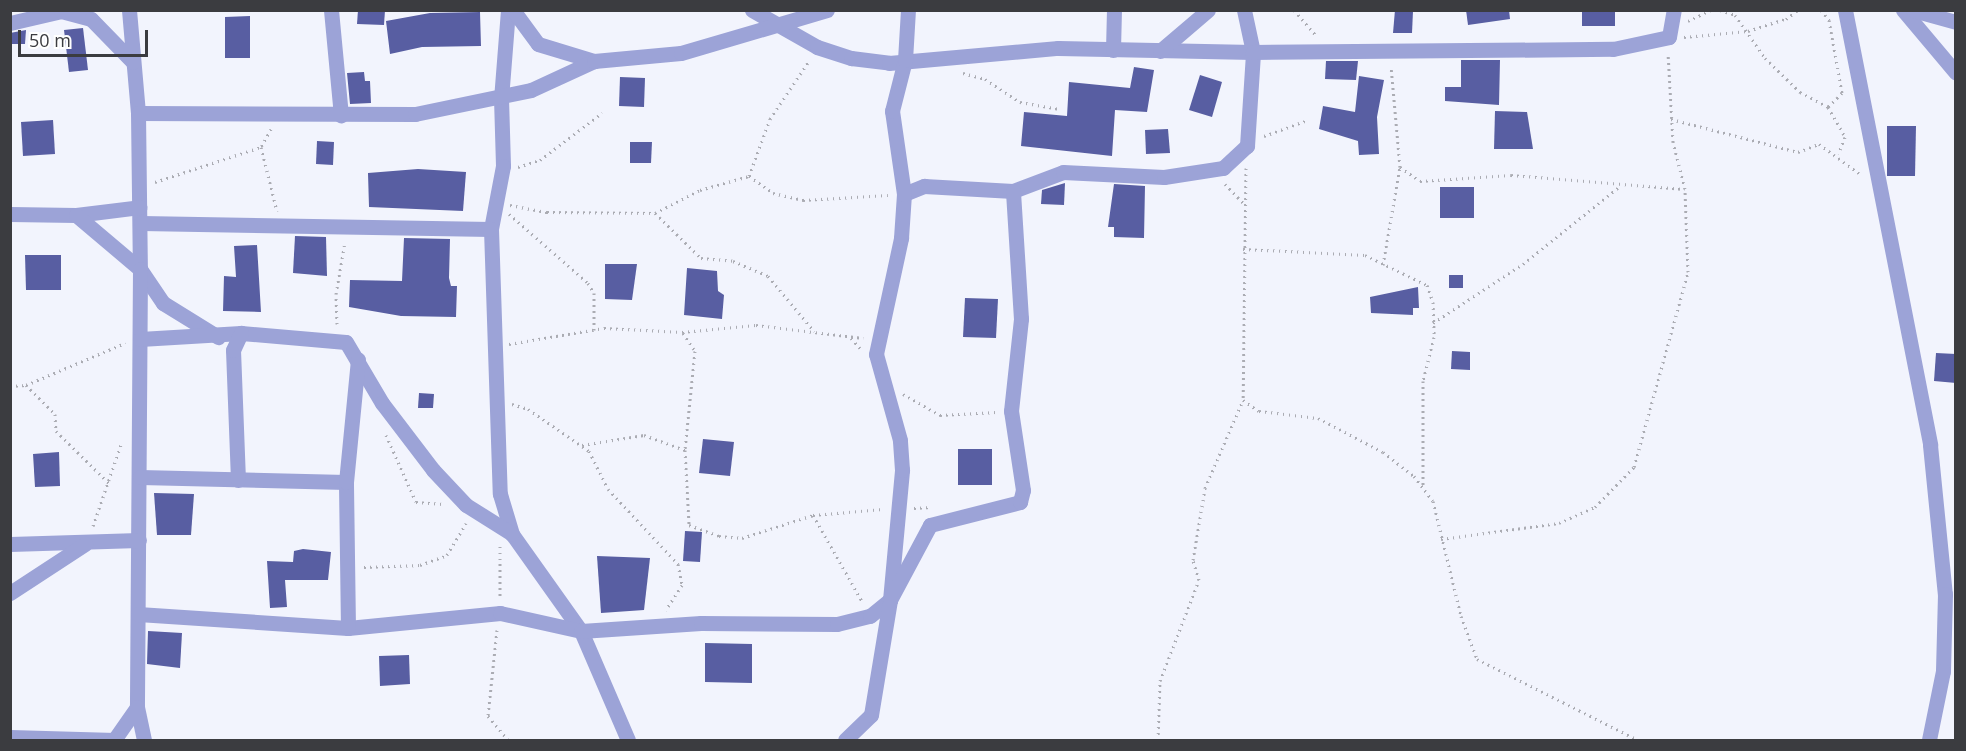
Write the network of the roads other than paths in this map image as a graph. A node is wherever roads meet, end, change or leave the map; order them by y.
1 (129, 10) edge
2 (331, 10) edge
3 (510, 10) edge
4 (752, 10) edge
5 (908, 10) edge
6 (1114, 10) edge
7 (1208, 10) edge
8 (1244, 10) edge
9 (1845, 10) edge
10 (1904, 10) edge
11 (1913, 10) edge
12 (61, 11) edge
13 (826, 11) edge
14 (1674, 16) edge
15 (1956, 22) edge
16 (10, 23) edge
17 (781, 26) junction
18 (1113, 50) junction
19 (1160, 51) junction
20 (1253, 52) junction
21 (904, 60) junction
22 (594, 61) junction
23 (133, 62) junction
24 (1956, 73) edge
25 (501, 98) junction
26 (138, 112) junction
27 (341, 116) junction
28 (1013, 191) junction
29 (904, 194) junction
30 (140, 207) junction
31 (10, 214) edge
32 (76, 215) junction
33 (141, 223) junction
34 (491, 229) junction
35 (140, 270) junction
36 (241, 333) junction
37 (218, 337) junction
38 (140, 339) junction
39 (358, 360) junction
40 (140, 477) junction
41 (238, 480) junction
42 (346, 483) junction
43 (506, 530) junction
44 (139, 540) junction
45 (10, 544) edge
46 (85, 544) junction
47 (10, 593) edge
48 (890, 600) junction
49 (138, 614) junction
50 (348, 628) junction
51 (581, 631) junction
52 (137, 707) junction
53 (10, 737) edge
54 (115, 740) edge
55 (144, 741) edge
56 (628, 741) edge
57 (845, 741) edge
58 (1929, 741) edge

1 - 23 street
2 - 27 street
3 - 22 street
3 - 25 street
4 - 17 street
5 - 21 street
6 - 18 street
7 - 19 street
8 - 20 street
9 - 58 street
10 - 24 street
11 - 15 street
12 - 16 street
12 - 23 street
13 - 17 street
14 - 20 street
17 - 21 street
17 - 22 street
18 - 19 street
18 - 21 street
19 - 20 street
20 - 28 street
21 - 29 street
22 - 25 street
23 - 26 street
25 - 27 street
25 - 34 street
26 - 27 street
26 - 30 street
28 - 29 street
28 - 48 street
29 - 48 street
30 - 32 street
30 - 33 street
31 - 32 street
32 - 35 street
33 - 34 street
33 - 35 street
34 - 43 street
35 - 37 street
35 - 38 street
36 - 37 street
36 - 39 street
36 - 41 street
37 - 38 street
38 - 40 street
39 - 42 street
39 - 43 street
40 - 41 street
40 - 44 street
41 - 42 street
42 - 50 street
43 - 51 street
44 - 46 street
44 - 49 street
45 - 46 street
46 - 47 street
48 - 51 street
48 - 57 street
49 - 50 street
49 - 52 street
50 - 51 street
51 - 56 street
52 - 54 street
52 - 55 street
53 - 54 street

